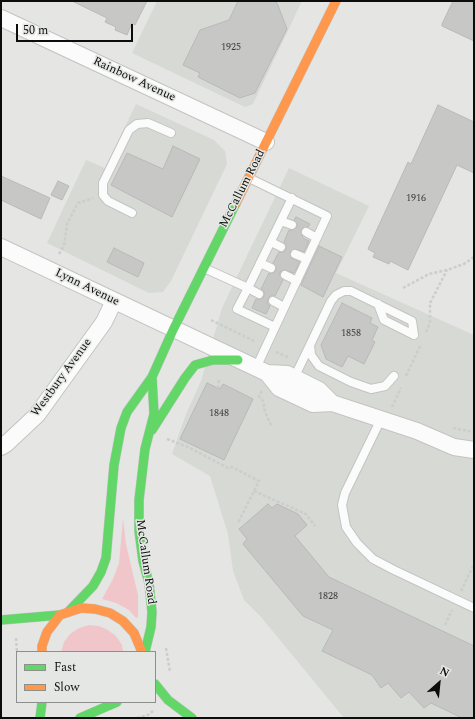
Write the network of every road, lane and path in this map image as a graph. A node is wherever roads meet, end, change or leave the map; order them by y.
1 (336, 1) edge
2 (1, 18) edge
3 (171, 133) dead end
4 (266, 142) junction
5 (249, 178) junction
6 (103, 194) junction
7 (292, 198) junction
8 (132, 212) dead end
9 (281, 220) junction
10 (292, 225) dead end
11 (306, 232) dead end
12 (317, 238) junction
13 (271, 242) junction
14 (1, 247) edge
15 (281, 247) dead end
16 (60, 254) dead end
17 (295, 254) dead end
18 (474, 257) edge
19 (307, 259) junction
20 (260, 263) junction
21 (204, 268) junction
22 (271, 268) dead end
23 (447, 270) junction
24 (285, 275) dead end
25 (297, 281) junction
26 (248, 288) junction
27 (403, 288) dead end
28 (259, 294) dead end
29 (114, 301) junction
30 (272, 301) dead end
31 (378, 304) junction
32 (284, 307) junction
33 (275, 327) junction
34 (173, 330) junction
35 (425, 334) dead end
36 (423, 340) dead end
37 (310, 345) junction
38 (238, 360) junction
39 (262, 371) junction
40 (394, 376) dead end
41 (152, 377) junction
42 (294, 378) junction
43 (404, 380) dead end
44 (219, 382) dead end
45 (402, 386) dead end
46 (218, 388) dead end
47 (262, 390) dead end
48 (332, 403) junction
49 (392, 407) dead end
50 (381, 419) junction
51 (272, 427) dead end
52 (150, 434) junction
53 (1, 447) edge
54 (188, 447) dead end
55 (474, 450) edge
56 (254, 490) junction
57 (238, 523) dead end
58 (315, 526) dead end
59 (474, 608) edge
60 (64, 613) junction
61 (1, 620) edge
62 (16, 634) dead end
63 (17, 651) edge
64 (42, 651) edge
65 (143, 651) edge
66 (144, 651) edge
67 (156, 685) edge
68 (42, 703) edge
69 (115, 703) edge
70 (158, 708) dead end
71 (40, 718) edge
72 (80, 718) edge
73 (137, 718) edge
74 (192, 718) edge

1 - 4 main road, McCallum Road
2 - 4 street, Rainbow Avenue
3 - 6 lane
4 - 5 main road, McCallum Road
5 - 7 lane
5 - 21 main road, McCallum Road
6 - 8 lane
6 - 16 path
7 - 9 lane
7 - 12 lane
9 - 10 lane
9 - 13 lane
11 - 12 lane
12 - 19 lane
13 - 15 lane
13 - 20 lane
14 - 29 street, Lynn Avenue
17 - 19 lane
18 - 23 path
19 - 25 lane
20 - 22 lane
20 - 26 lane
21 - 26 lane
21 - 34 main road, McCallum Road
23 - 27 path
23 - 35 path
24 - 25 lane
25 - 32 lane
26 - 28 lane
26 - 33 lane
29 - 34 street, Lynn Avenue
29 - 53 street, Westbury Avenue
30 - 32 lane
31 - 31 lane
31 - 37 lane
32 - 33 lane
33 - 39 lane
34 - 38 street, Lynn Avenue
34 - 41 main road, McCallum Road
36 - 43 path
37 - 40 lane
37 - 42 lane
38 - 39 street, Lynn Avenue
38 - 52 main road
39 - 42 street
39 - 48 street
41 - 52 main road, McCallum Road
41 - 60 main road, McCallum Road
42 - 48 street
44 - 46 path
45 - 49 path
47 - 51 path
48 - 50 street
50 - 55 street
50 - 59 lane
52 - 66 main road, McCallum Road
54 - 56 path
56 - 57 path
56 - 58 path
60 - 61 main road
60 - 64 main road, McCallum Road
60 - 65 main road
62 - 63 path
67 - 74 main road
68 - 71 main road
69 - 72 main road
70 - 73 path

